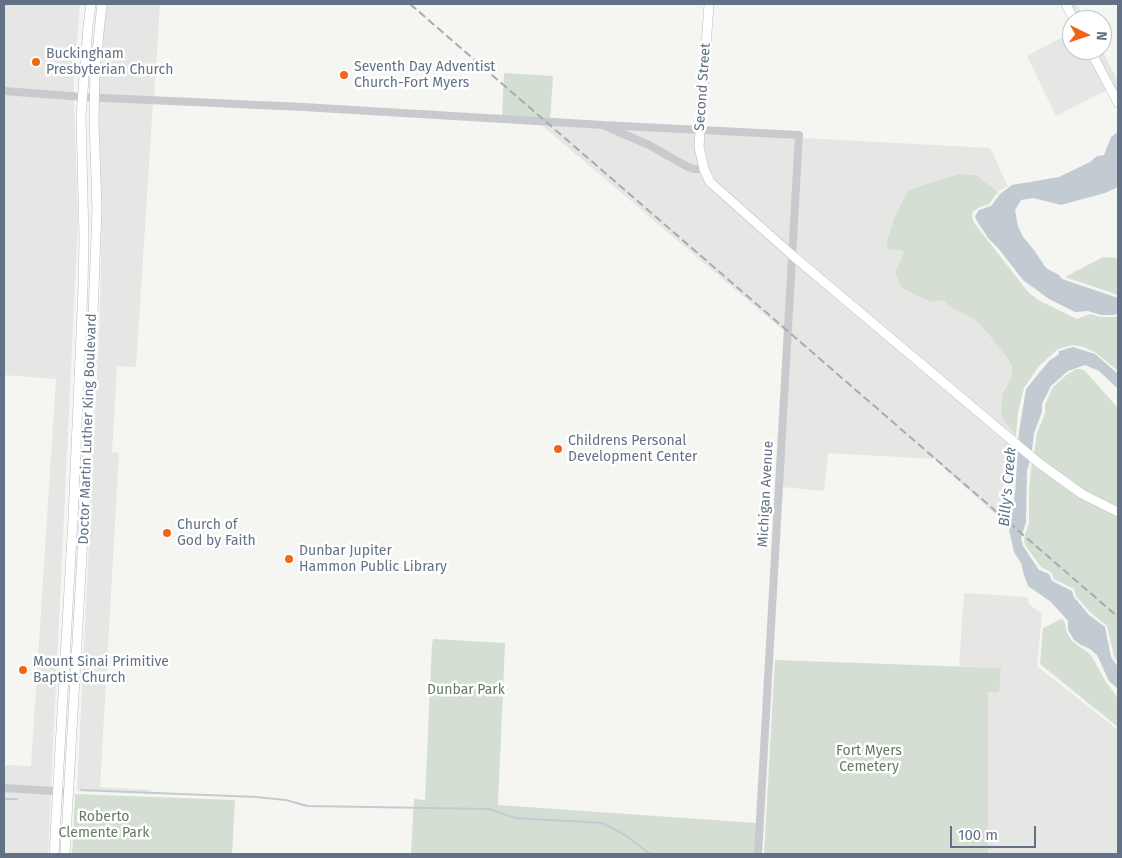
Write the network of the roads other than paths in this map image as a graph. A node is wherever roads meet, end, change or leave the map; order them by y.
1 (91, 4) edge
2 (102, 4) edge
3 (709, 4) edge
4 (1095, 60) edge
5 (4, 91) edge
6 (82, 97) junction
7 (94, 98) junction
8 (1118, 103) edge
9 (602, 125) junction
10 (700, 129) junction
11 (704, 169) junction
12 (84, 246) junction
13 (792, 255) junction
14 (95, 275) junction
15 (83, 287) junction
16 (92, 328) junction
17 (1118, 512) edge
18 (72, 531) junction
19 (82, 580) junction
20 (65, 656) junction
21 (77, 669) junction
22 (4, 788) edge
23 (57, 791) junction
24 (69, 792) junction
25 (54, 854) edge
26 (65, 854) edge
27 (758, 854) edge

1 - 6 main road, Doctor Martin Luther King Boulevard
2 - 7 main road, Doctor Martin Luther King Boulevard
3 - 10 main road, Second Street
4 - 8 main road
5 - 6 street
6 - 7 street
6 - 12 main road, Doctor Martin Luther King Boulevard
7 - 9 street
7 - 14 main road, Doctor Martin Luther King Boulevard
9 - 10 street
9 - 11 street
10 - 11 main road, Second Street
10 - 13 street, Michigan Avenue
11 - 13 main road
12 - 14 main road
12 - 15 main road, Doctor Martin Luther King Boulevard
13 - 17 main road
13 - 27 street, Michigan Avenue
14 - 16 main road, Doctor Martin Luther King Boulevard
15 - 16 main road
15 - 18 main road, Doctor Martin Luther King Boulevard
16 - 19 main road, Doctor Martin Luther King Boulevard
18 - 19 main road
18 - 20 main road, Doctor Martin Luther King Boulevard
19 - 21 main road, Doctor Martin Luther King Boulevard
20 - 21 main road
20 - 23 main road, Doctor Martin Luther King Boulevard
21 - 24 main road, Doctor Martin Luther King Boulevard
22 - 23 street
23 - 24 street
23 - 25 main road, Doctor Martin Luther King Boulevard
24 - 26 main road, Doctor Martin Luther King Boulevard

